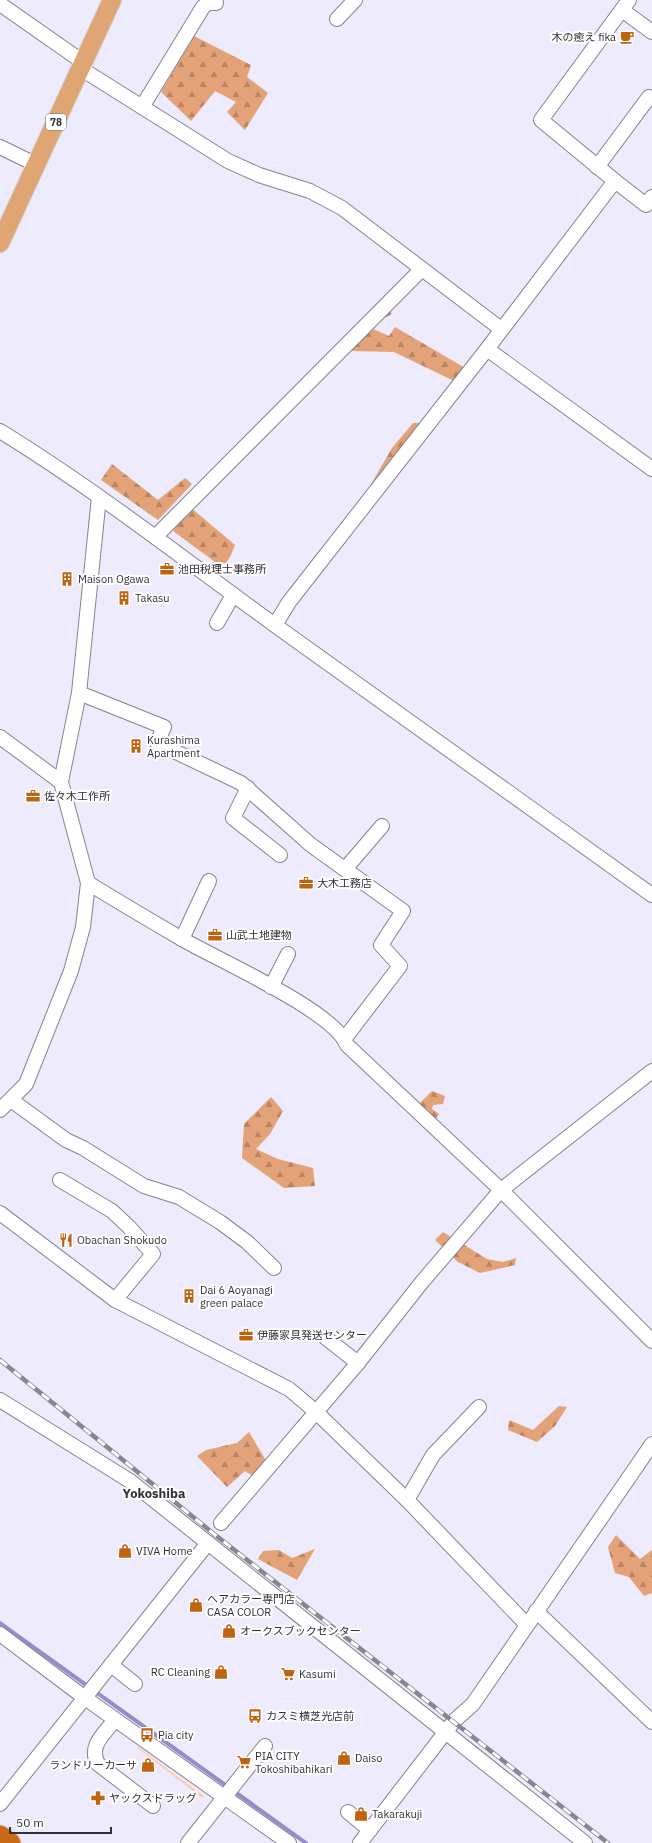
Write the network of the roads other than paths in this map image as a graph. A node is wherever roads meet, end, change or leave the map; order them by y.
1 (112, 0) edge
2 (355, 0) edge
3 (216, 3) dead end
4 (0, 4) edge
5 (625, 5) edge
6 (337, 19) dead end
7 (652, 32) edge
8 (82, 65) junction
9 (649, 97) dead end
10 (142, 107) junction
11 (0, 147) edge
12 (36, 165) junction
13 (597, 167) junction
14 (615, 181) junction
15 (652, 197) edge
16 (0, 243) edge
17 (422, 270) junction
18 (501, 329) junction
19 (487, 349) junction
20 (0, 431) edge
21 (652, 469) edge
22 (99, 497) junction
23 (155, 537) junction
24 (234, 595) junction
25 (217, 623) dead end
26 (275, 625) junction
27 (79, 693) junction
28 (0, 737) edge
29 (61, 782) junction
30 (248, 788) junction
31 (382, 826) dead end
32 (280, 855) dead end
33 (346, 868) junction
34 (209, 881) dead end
35 (88, 883) junction
36 (652, 895) edge
37 (182, 939) junction
38 (288, 954) dead end
39 (271, 987) junction
40 (344, 1038) junction
41 (652, 1072) edge
42 (11, 1100) junction
43 (0, 1110) edge
44 (60, 1180) dead end
45 (500, 1190) junction
46 (0, 1213) edge
47 (274, 1268) dead end
48 (115, 1300) junction
49 (326, 1338) dead end
50 (652, 1341) edge
51 (358, 1363) junction
52 (0, 1400) edge
53 (479, 1407) dead end
54 (315, 1411) junction
55 (652, 1444) edge
56 (407, 1500) junction
57 (221, 1523) dead end
58 (208, 1543) junction
59 (536, 1611) junction
60 (527, 1625) junction
61 (0, 1634) edge
62 (111, 1665) junction
63 (135, 1684) dead end
64 (85, 1697) junction
65 (115, 1720) junction
66 (652, 1722) edge
67 (446, 1733) junction
68 (265, 1746) dead end
69 (229, 1792) junction
70 (0, 1804) edge
71 (153, 1806) dead end
72 (348, 1812) dead end
73 (370, 1830) junction
74 (0, 1836) edge
75 (10, 1843) edge
76 (188, 1843) edge
77 (289, 1843) edge
78 (360, 1843) edge
79 (585, 1843) edge

1 - 8 main road, 78
2 - 6 street
3 - 10 street
4 - 8 street
5 - 7 street
5 - 13 street
8 - 10 street
8 - 12 main road, 78
9 - 13 street
10 - 17 street
11 - 12 street
12 - 16 main road, 78
13 - 14 street
14 - 15 street
14 - 18 street
17 - 18 street
17 - 23 street
18 - 19 street
19 - 21 street
19 - 26 street
20 - 22 street
22 - 23 street
22 - 27 street
23 - 24 street
24 - 25 street
24 - 26 street
26 - 36 street
27 - 29 street
27 - 30 street
28 - 29 street
29 - 35 street
30 - 32 street
30 - 33 street
31 - 33 street
33 - 40 street
34 - 37 street
35 - 37 street
35 - 42 street
37 - 39 street
38 - 39 street
39 - 40 street
40 - 45 street
41 - 45 street
42 - 43 street
42 - 47 street
44 - 48 street
45 - 50 street
45 - 51 street
46 - 48 street
48 - 54 street
49 - 51 street
51 - 54 street
52 - 58 street
53 - 56 street
54 - 56 street
54 - 57 street
55 - 59 street
56 - 60 street
58 - 62 street
58 - 67 street
59 - 60 street
59 - 66 street
60 - 67 street
61 - 64 street
62 - 63 street
62 - 64 street
64 - 65 street
64 - 70 street
65 - 69 street
65 - 71 street
67 - 73 street
67 - 79 street
68 - 69 street
69 - 76 street
69 - 77 street
72 - 73 street
73 - 78 street
74 - 75 highway

